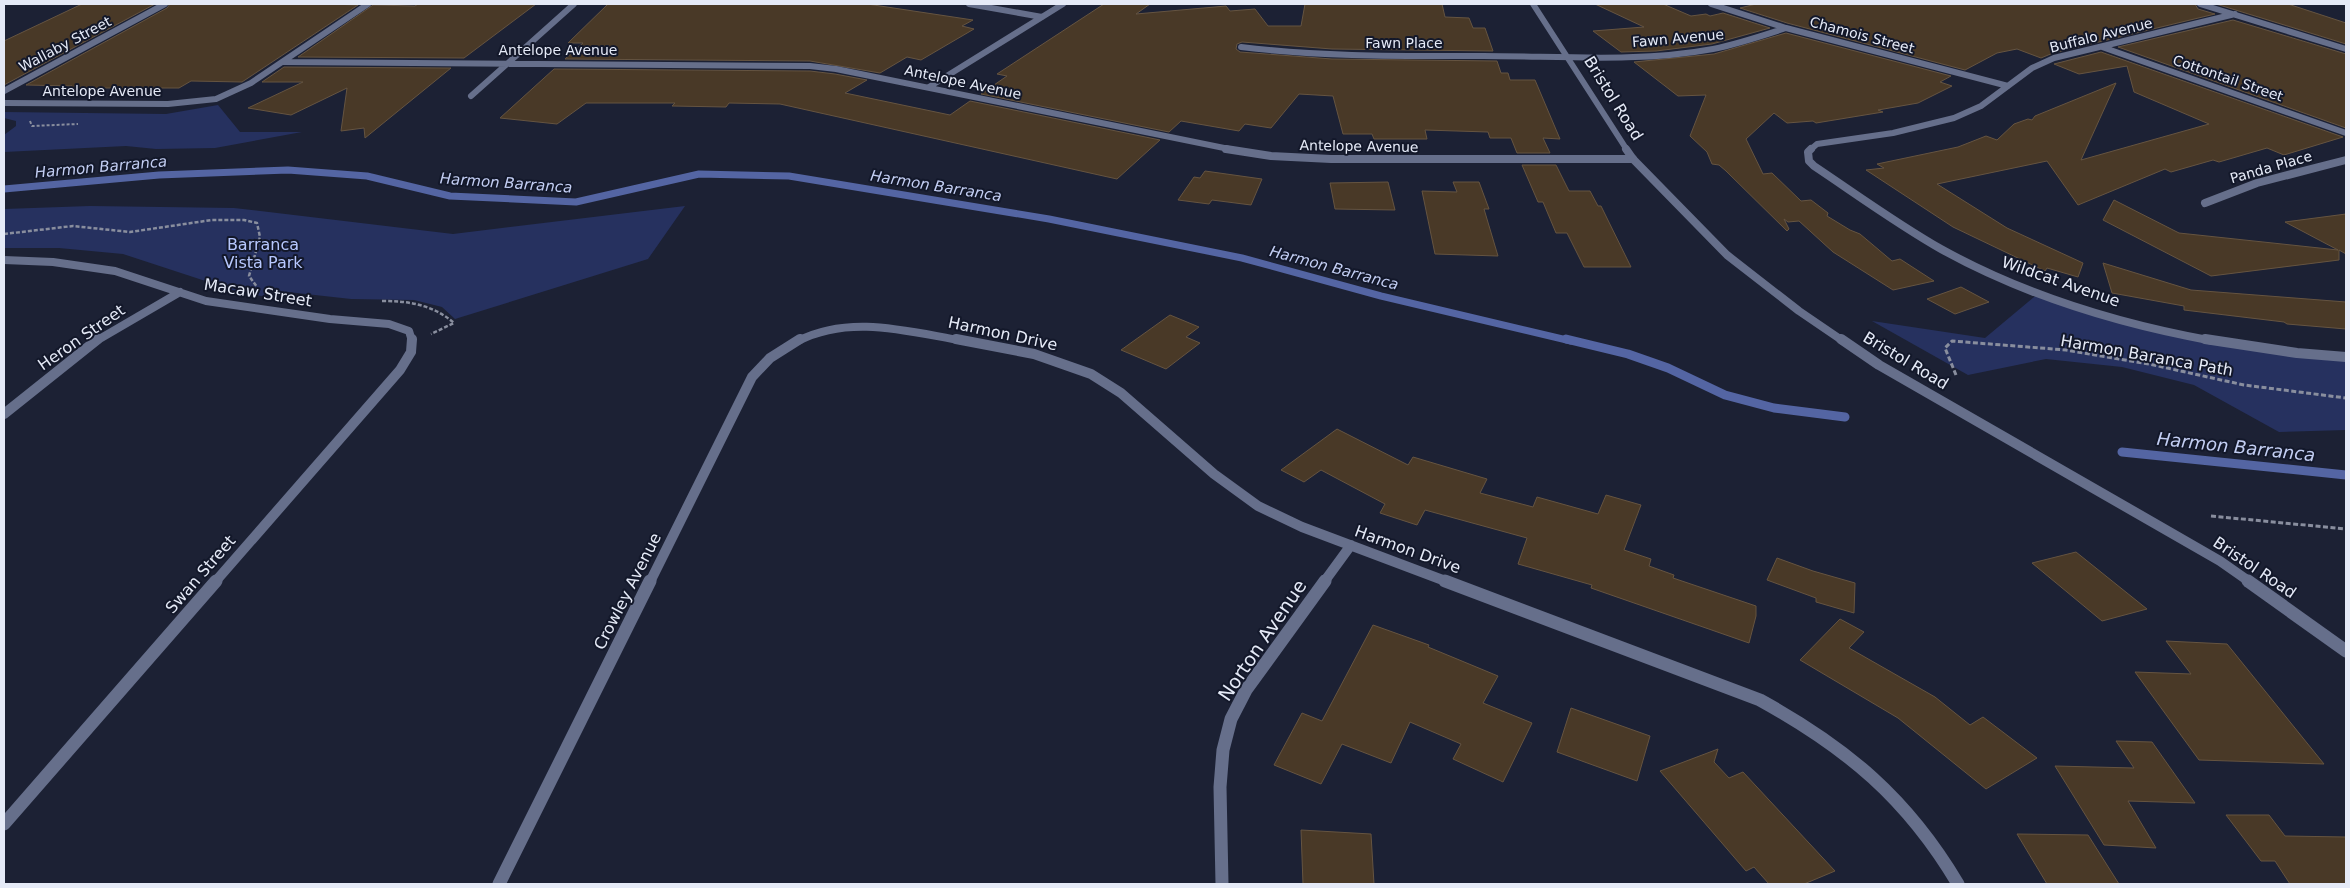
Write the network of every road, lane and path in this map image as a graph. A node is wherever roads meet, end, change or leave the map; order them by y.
1 (165, 4) edge
2 (368, 4) edge
3 (574, 4) edge
4 (968, 4) edge
5 (1063, 4) edge
6 (1533, 4) edge
7 (1711, 4) edge
8 (2200, 4) edge
9 (2234, 14) junction
10 (1042, 17) junction
11 (1786, 28) junction
12 (1241, 47) dead end
13 (2102, 47) junction
14 (2346, 49) edge
15 (1568, 56) junction
16 (284, 62) junction
17 (510, 62) junction
18 (2008, 86) junction
19 (928, 87) junction
20 (4, 91) edge
21 (471, 96) dead end
22 (4, 103) edge
23 (2346, 133) edge
24 (1812, 147) joint
25 (1633, 159) junction
26 (2346, 160) edge
27 (2205, 203) dead end
28 (4, 234) edge
29 (4, 260) edge
30 (264, 289) dead end
31 (180, 292) junction
32 (379, 301) dead end
33 (810, 335) joint
34 (414, 342) junction
35 (2346, 357) edge
36 (1956, 375) dead end
37 (2346, 398) edge
38 (4, 414) edge
39 (2211, 516) dead end
40 (2346, 529) edge
41 (1351, 545) junction
42 (2346, 651) edge
43 (4, 824) edge
44 (499, 884) edge
45 (1222, 884) edge
46 (1958, 884) edge

1 - 20 street, Wallaby Street
2 - 16 street, Antelope Avenue
3 - 17 street
4 - 10 street
5 - 10 street
6 - 15 street, Bristol Road
7 - 11 street, Chamois Street
8 - 9 street
9 - 13 street, Buffalo Avenue
9 - 14 street
10 - 19 street
11 - 15 street, Fawn Avenue
11 - 18 street, Chamois Street
12 - 15 street, Fawn Place
13 - 18 street, Buffalo Avenue
13 - 23 street, Cottontail Street
15 - 25 street, Bristol Road
16 - 17 street, Antelope Avenue
16 - 22 street, Antelope Avenue
17 - 19 street, Antelope Avenue
17 - 21 street
18 - 24 street, Buffalo Avenue
19 - 25 street, Antelope Avenue
24 - 35 street, Wildcat Avenue
25 - 42 street, Bristol Road
26 - 27 street, Panda Place
28 - 30 path
29 - 31 street, Macaw Street
31 - 34 street, Macaw Street
31 - 38 street, Heron Street
32 - 34 path
33 - 41 street, Harmon Drive
33 - 44 street, Crowley Avenue
34 - 43 street, Swan Street
36 - 37 path, Harmon Baranca Path
39 - 40 path
41 - 45 street, Norton Avenue
41 - 46 street, Harmon Drive

